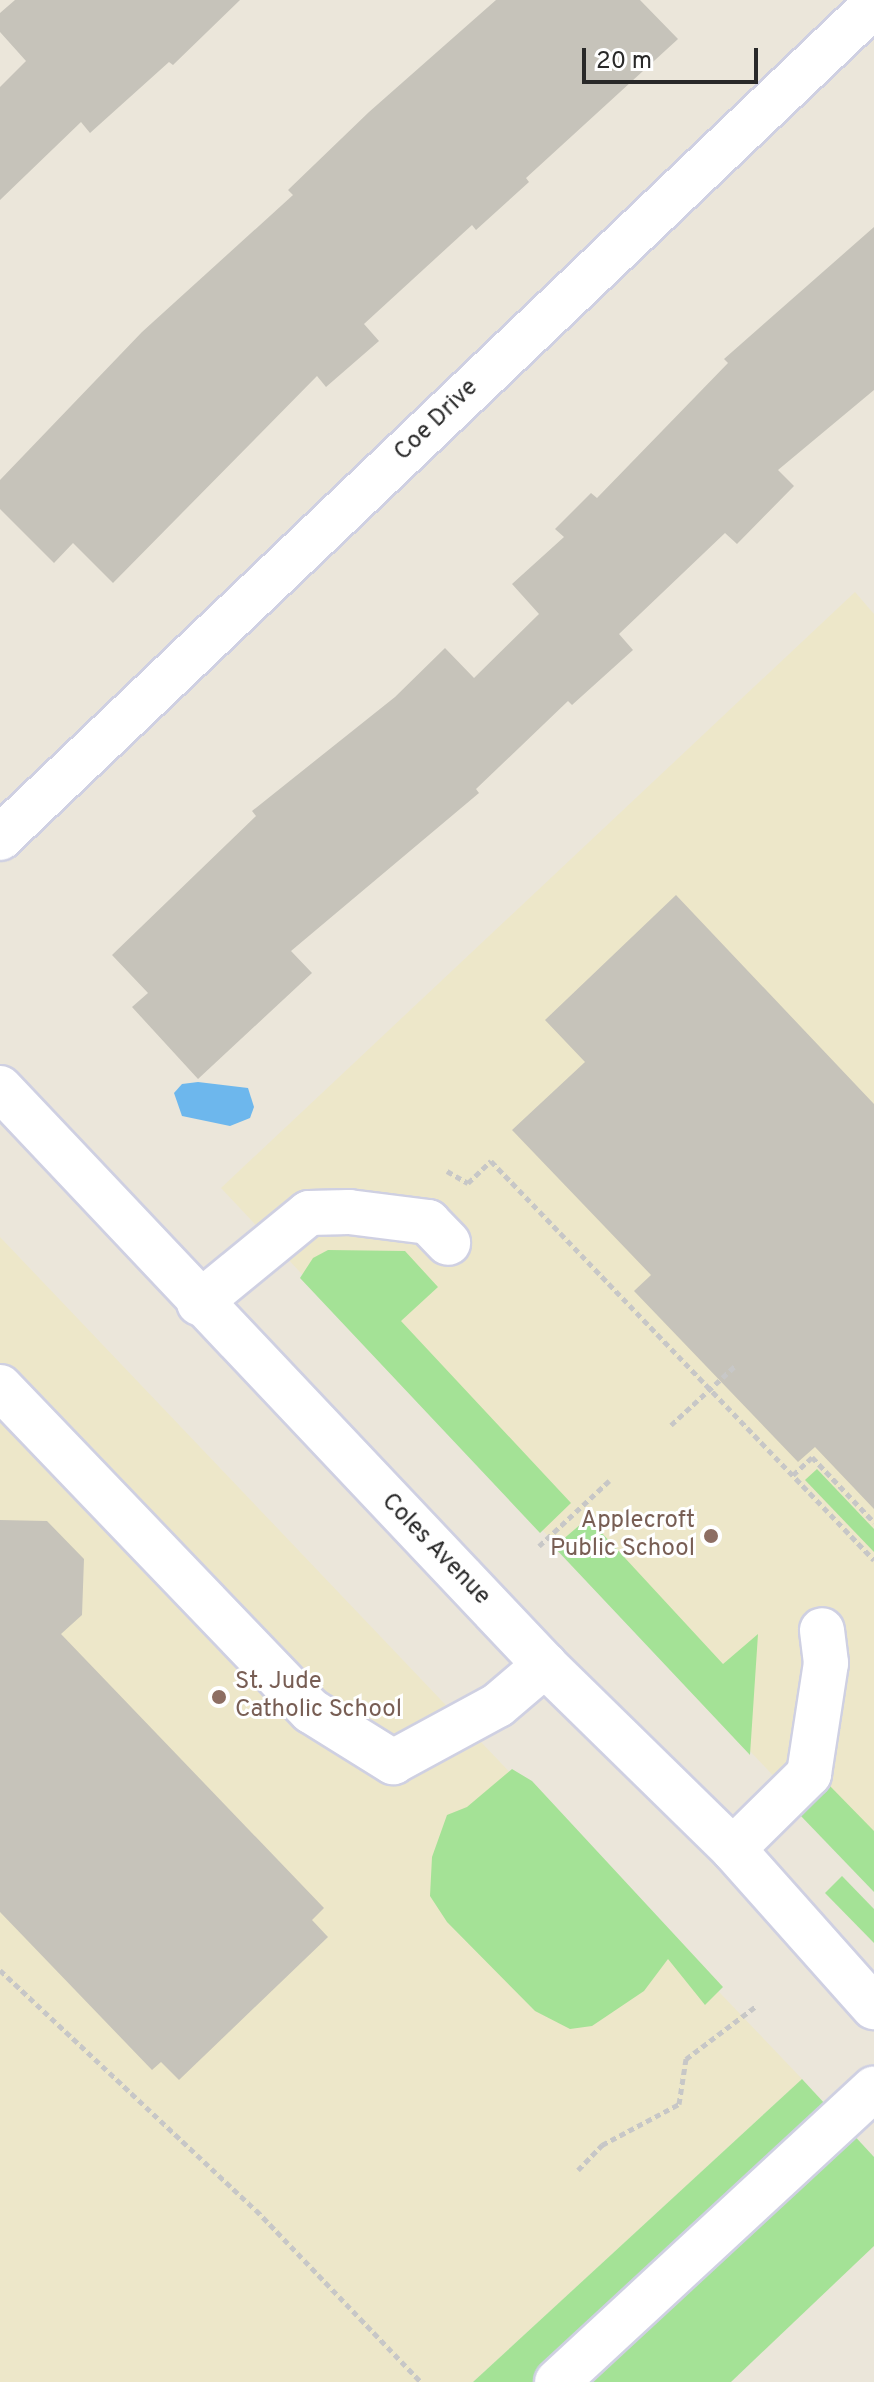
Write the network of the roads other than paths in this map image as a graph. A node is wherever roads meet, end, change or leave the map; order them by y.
1 (874, 5) edge
2 (0, 838) edge
3 (0, 1088) edge
4 (448, 1243) dead end
5 (199, 1303) junction
6 (0, 1387) edge
7 (822, 1630) dead end
8 (545, 1665) junction
9 (733, 1849) junction
10 (874, 2007) edge
11 (874, 2088) edge
12 (557, 2382) edge

1 - 2 street, Coe Drive
3 - 5 street, Coles Avenue
4 - 5 street
5 - 8 street, Coles Avenue
6 - 8 street
7 - 9 street
8 - 9 street, Coles Avenue
9 - 10 street, Coles Avenue
11 - 12 street

